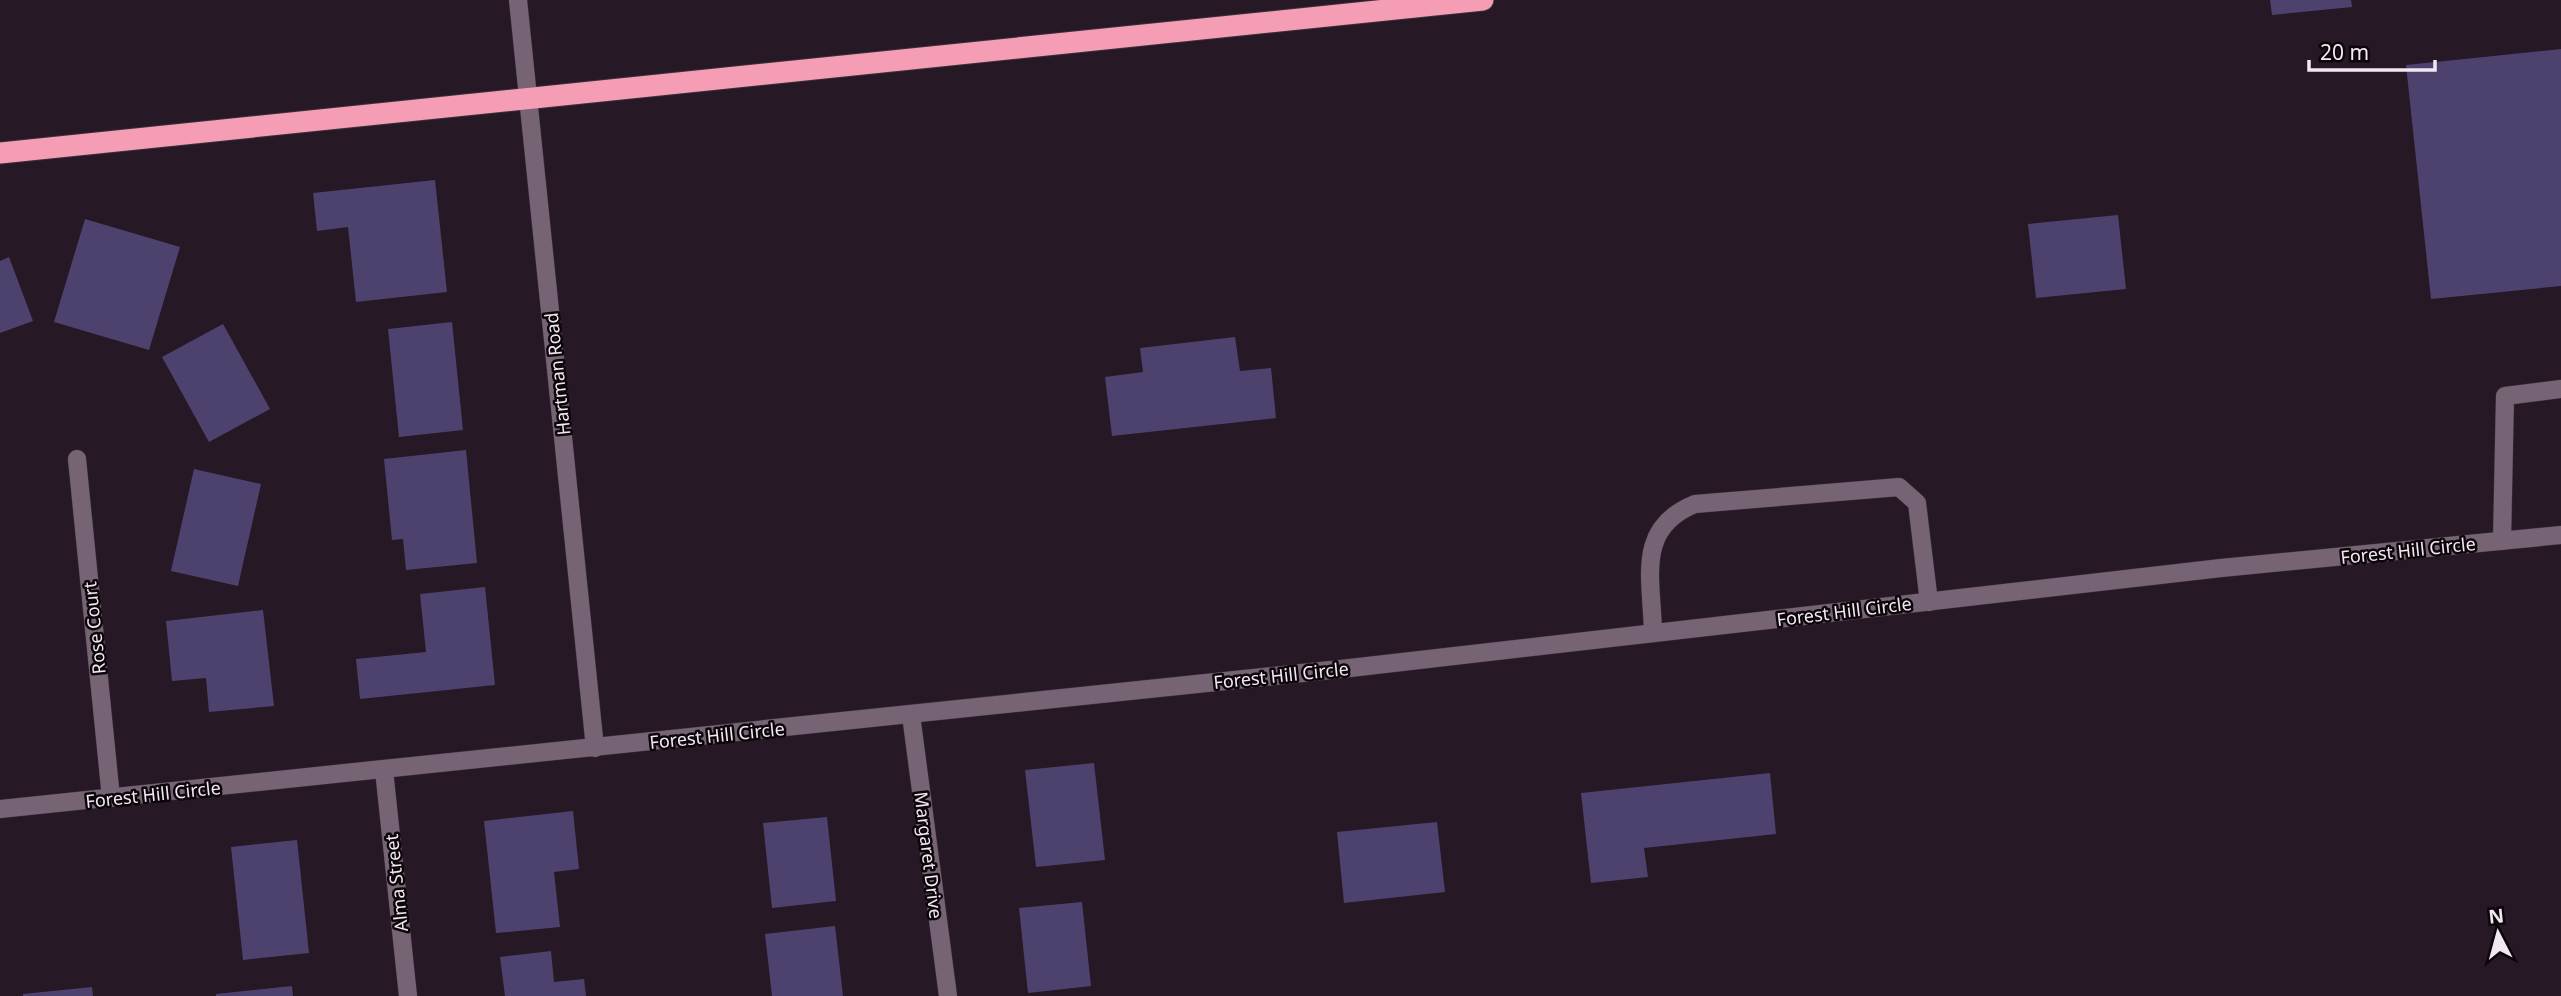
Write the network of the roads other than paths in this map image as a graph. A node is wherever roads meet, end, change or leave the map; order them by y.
1 (519, 0) edge
2 (1483, 0) edge
3 (528, 99) junction
4 (0, 153) edge
5 (2561, 389) edge
6 (77, 459) dead end
7 (2561, 535) edge
8 (2502, 541) junction
9 (1929, 602) junction
10 (1653, 634) junction
11 (911, 715) junction
12 (595, 748) junction
13 (384, 770) junction
14 (111, 798) junction
15 (0, 809) edge
16 (408, 996) edge
17 (947, 996) edge

1 - 3 street, Hartman Road
2 - 3 highway
3 - 4 highway
3 - 12 street, Hartman Road
5 - 8 street
6 - 14 street, Rose Court
7 - 8 street, Forest Hill Circle
8 - 9 street, Forest Hill Circle
9 - 10 street, Forest Hill Circle
9 - 10 street
10 - 11 street, Forest Hill Circle
11 - 12 street, Forest Hill Circle
11 - 17 street, Margaret Drive
12 - 13 street, Forest Hill Circle
13 - 14 street, Forest Hill Circle
13 - 16 street, Alma Street
14 - 15 street, Forest Hill Circle

